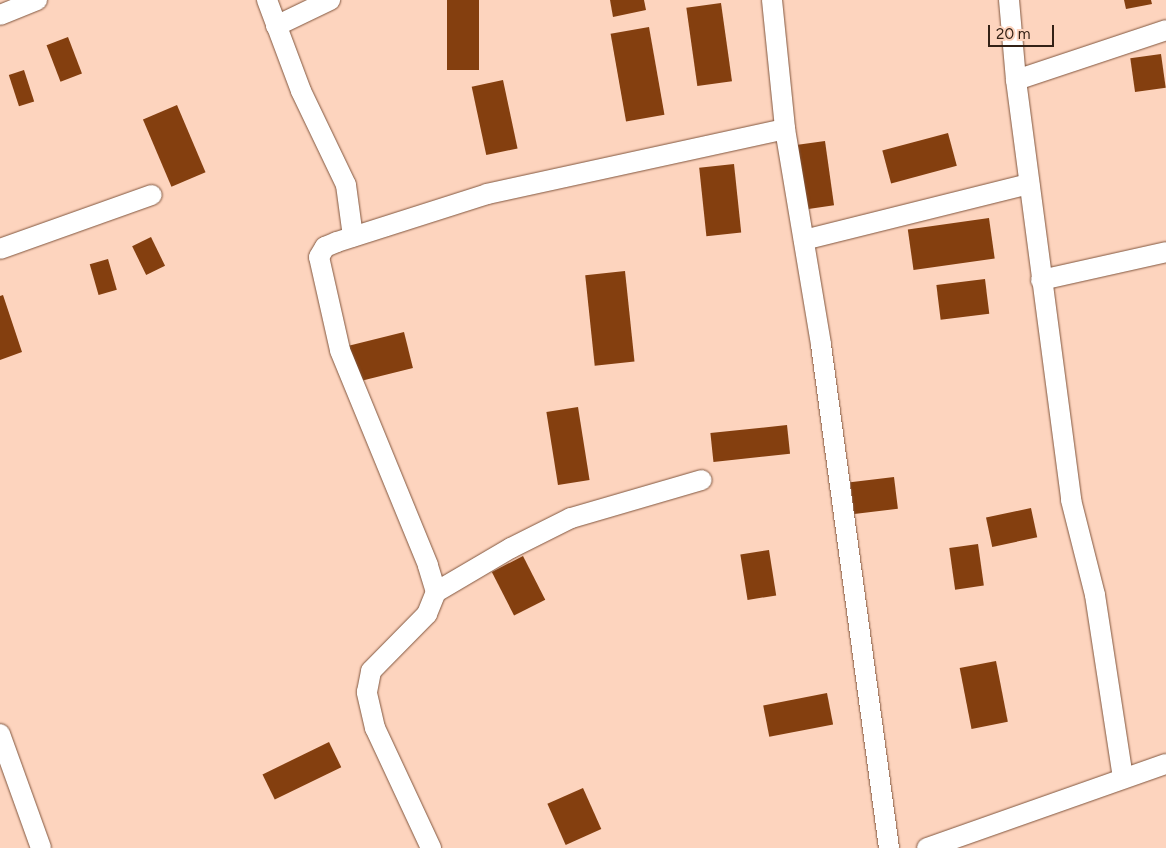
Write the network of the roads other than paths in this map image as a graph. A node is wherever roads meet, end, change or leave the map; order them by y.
1 (37, 0) edge
2 (267, 0) edge
3 (330, 0) edge
4 (772, 0) edge
5 (1009, 0) edge
6 (0, 15) edge
7 (276, 26) junction
8 (1166, 30) edge
9 (1016, 80) junction
10 (785, 129) junction
11 (1029, 184) junction
12 (152, 195) dead end
13 (354, 237) junction
14 (804, 240) junction
15 (0, 249) edge
16 (1166, 252) edge
17 (1041, 280) junction
18 (702, 480) dead end
19 (436, 592) junction
20 (0, 734) edge
21 (1166, 764) edge
22 (1123, 778) junction
23 (41, 848) edge
24 (431, 848) edge
25 (889, 848) edge
26 (926, 848) edge

1 - 6 street
2 - 7 street
3 - 7 street
4 - 10 street
5 - 9 street
7 - 13 street
8 - 9 street
9 - 11 street
10 - 13 street
10 - 14 street
11 - 14 street
11 - 17 street
12 - 15 street
13 - 19 street
14 - 25 street
16 - 17 street
17 - 22 street
18 - 19 street
19 - 24 street
20 - 23 street
21 - 22 street
22 - 26 street

